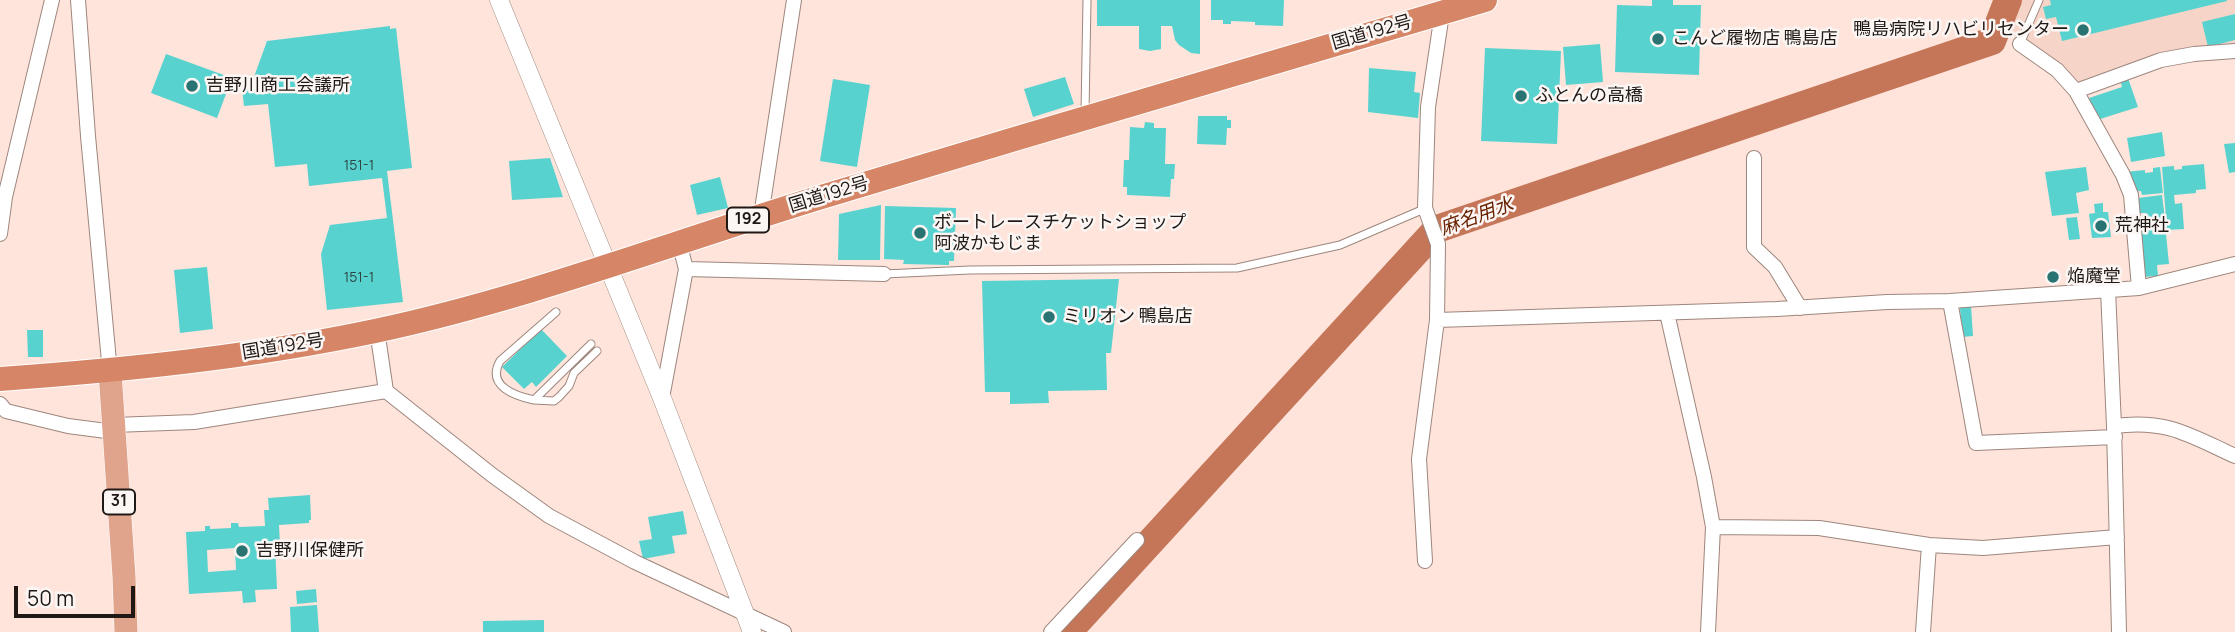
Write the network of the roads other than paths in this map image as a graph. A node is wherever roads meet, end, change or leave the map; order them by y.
1 (52, 0) edge
2 (78, 0) edge
3 (499, 0) edge
4 (794, 0) edge
5 (1087, 0) edge
6 (1485, 0) edge
7 (2039, 0) edge
8 (1443, 6) edge
9 (2020, 44) joint
10 (2235, 51) edge
11 (2076, 91) junction
12 (1085, 118) junction
13 (1754, 158) dead end
14 (3, 196) edge
15 (1425, 208) junction
16 (761, 216) junction
17 (0, 234) edge
18 (679, 242) junction
19 (2235, 264) edge
20 (608, 267) junction
21 (686, 269) junction
22 (884, 274) joint
23 (2139, 288) junction
24 (2108, 290) junction
25 (1950, 301) junction
26 (1800, 308) junction
27 (556, 312) dead end
28 (1667, 313) junction
29 (1437, 320) junction
30 (377, 331) junction
31 (591, 344) dead end
32 (597, 351) dead end
33 (110, 372) junction
34 (0, 379) edge
35 (386, 391) junction
36 (662, 398) junction
37 (534, 400) junction
38 (0, 404) edge
39 (114, 429) junction
40 (2114, 432) junction
41 (2235, 456) edge
42 (1713, 527) junction
43 (2117, 537) junction
44 (1137, 540) dead end
45 (1929, 545) junction
46 (1425, 561) dead end
47 (749, 624) edge
48 (126, 632) edge
49 (784, 632) edge
50 (1051, 632) edge
51 (1708, 632) edge
52 (1923, 632) edge
53 (2119, 632) edge

1 - 14 street
2 - 33 street
3 - 20 street
4 - 16 street
5 - 12 lane
6 - 8 highway, 国道192号 / 192
7 - 9 lane
8 - 12 highway, 国道192号 / 192
8 - 15 street
9 - 11 street
10 - 11 street
11 - 23 street
12 - 16 highway, 国道192号 / 192
13 - 26 street
14 - 17 street
15 - 22 lane
15 - 29 street
16 - 18 highway, 国道192号 / 192
18 - 20 highway, 国道192号 / 192
18 - 21 street
19 - 23 street
20 - 30 highway, 国道192号 / 192
20 - 36 street
21 - 22 street
21 - 36 street
23 - 24 street
24 - 25 street
24 - 40 street
25 - 26 street
25 - 40 street
26 - 28 street
27 - 37 lane
28 - 29 street
28 - 42 street
29 - 46 street
30 - 33 highway, 国道192号 / 192
30 - 35 street
31 - 37 lane
32 - 37 lane
33 - 34 highway, 国道192号 / 192
33 - 39 main road, 31
35 - 39 street
35 - 47 street
36 - 47 street
38 - 39 street
39 - 48 main road, 31
40 - 41 street
40 - 43 street
42 - 45 street
42 - 51 street
43 - 45 street
43 - 53 street
44 - 50 street
45 - 52 street
47 - 49 street

